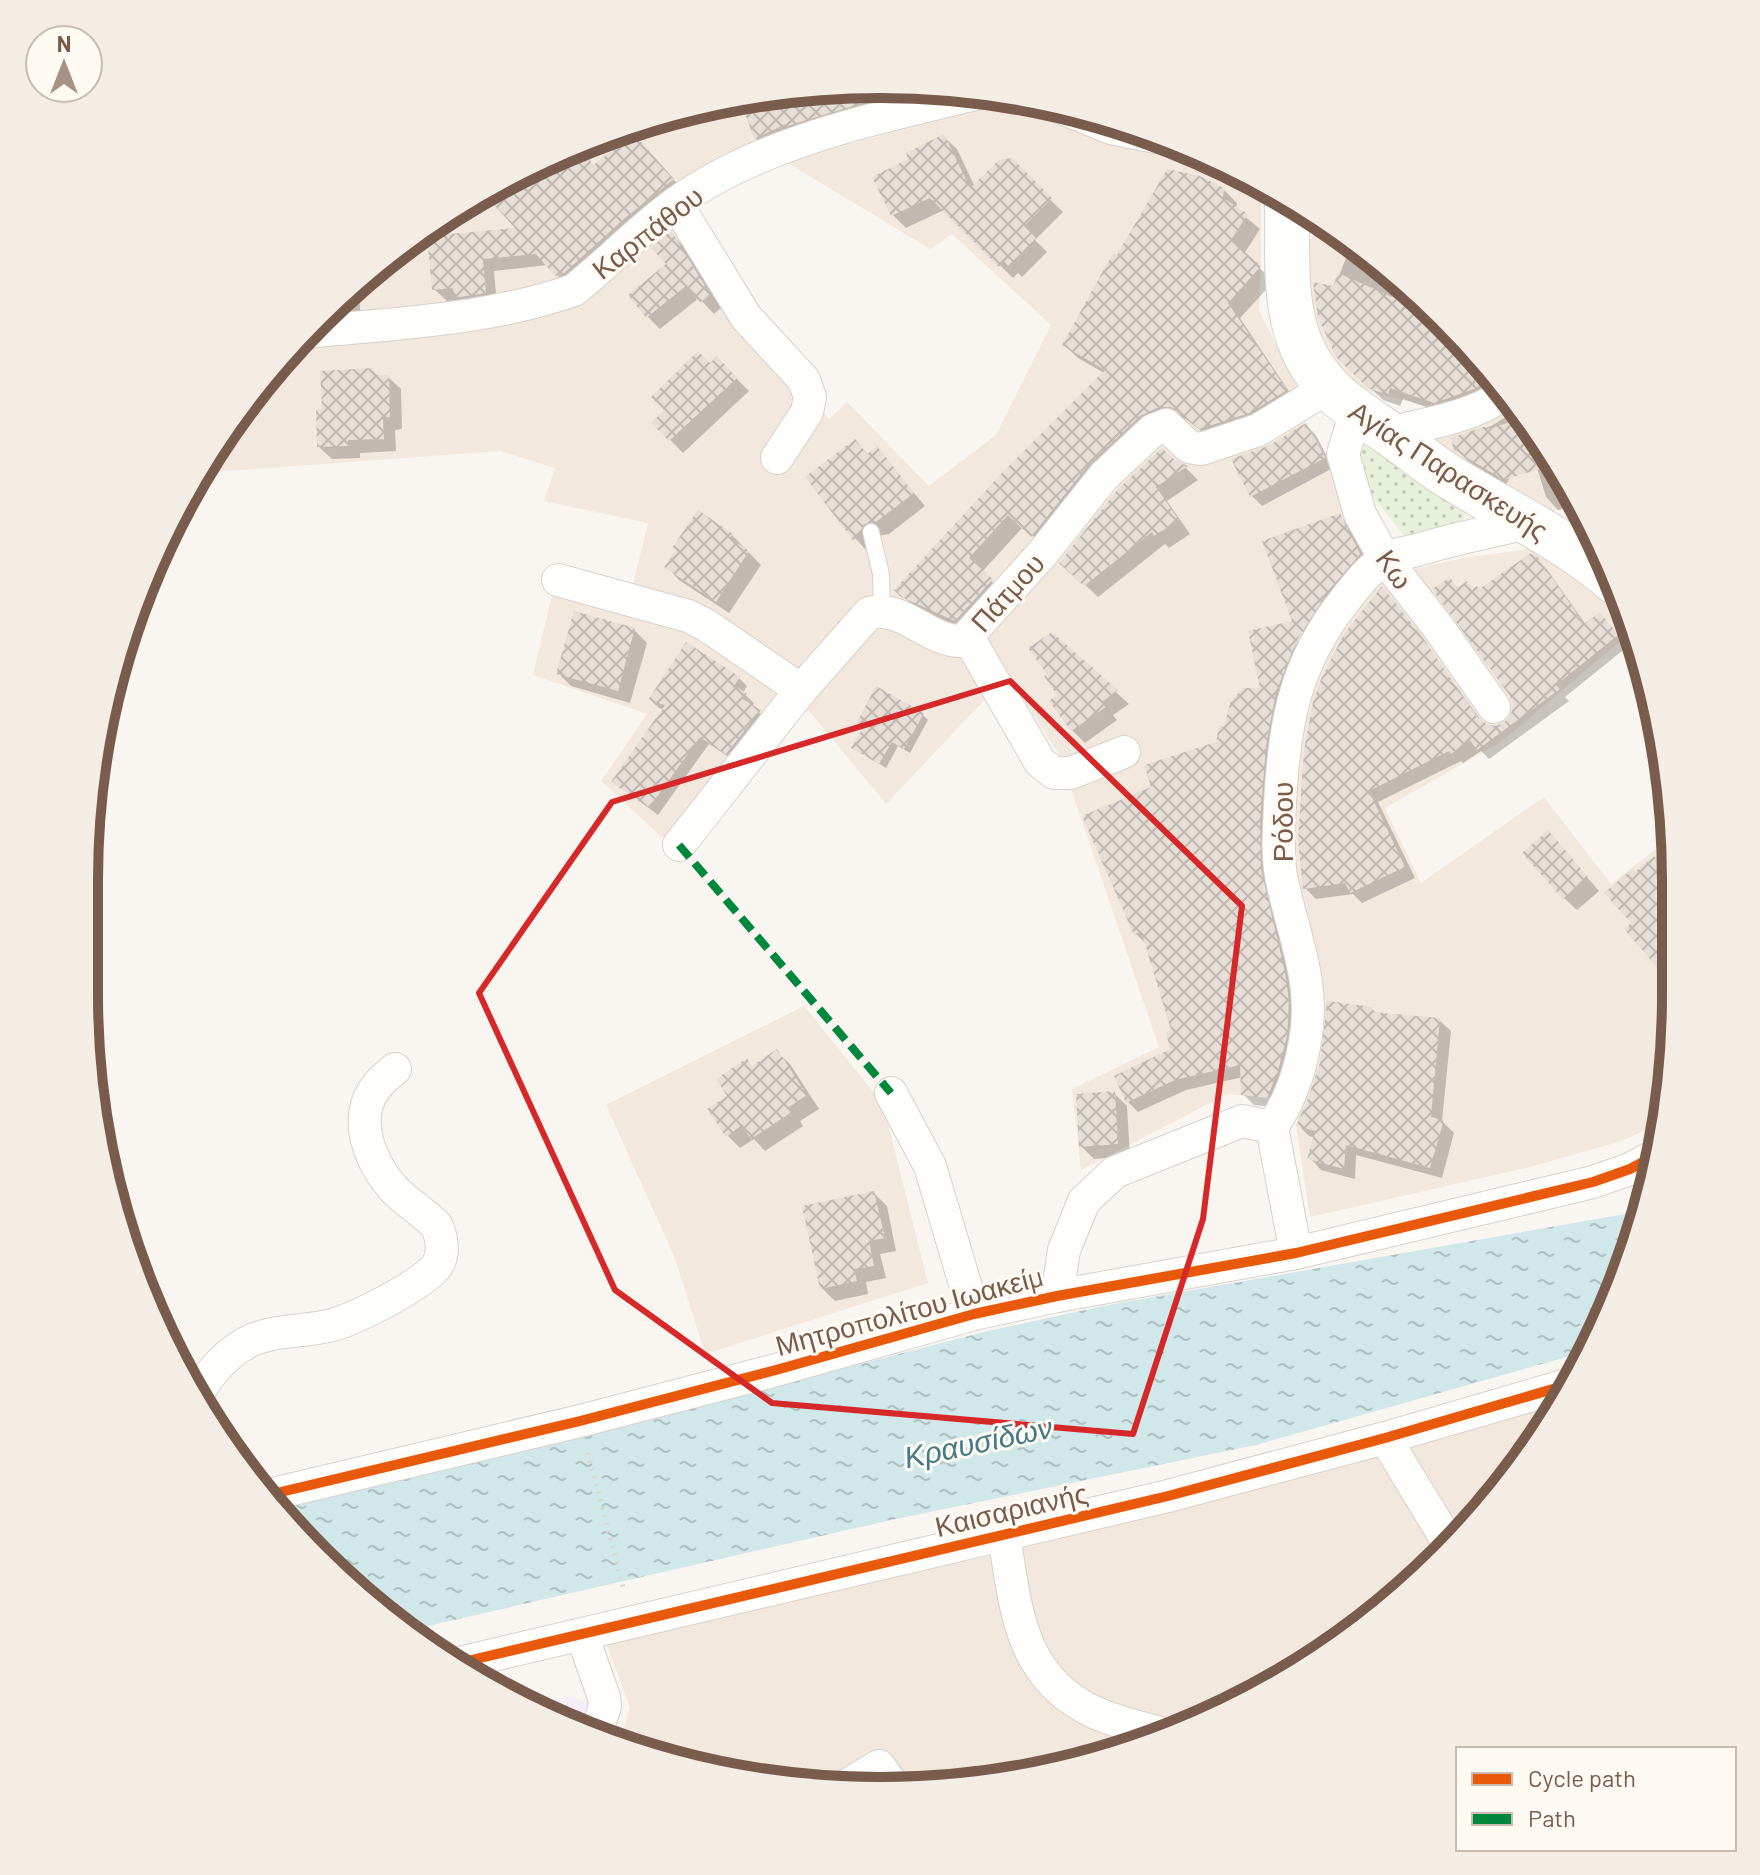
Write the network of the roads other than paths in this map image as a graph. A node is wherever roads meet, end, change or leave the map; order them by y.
1 (946, 101) edge
2 (676, 203) junction
3 (1287, 213) edge
4 (324, 330) edge
5 (1327, 388) junction
6 (1496, 399) edge
7 (1376, 425) junction
8 (777, 458) dead end
9 (1529, 523) junction
10 (871, 532) dead end
11 (1385, 559) junction
12 (1594, 563) edge
13 (558, 580) dead end
14 (882, 611) junction
15 (968, 637) junction
16 (801, 690) junction
17 (1494, 707) dead end
18 (1124, 752) dead end
19 (679, 845) dead end
20 (395, 1069) dead end
21 (891, 1093) dead end
22 (1272, 1127) junction
23 (1644, 1162) edge
24 (1296, 1253) junction
25 (1057, 1296) junction
26 (974, 1314) junction
27 (202, 1384) edge
28 (1556, 1388) edge
29 (1385, 1438) junction
30 (277, 1493) edge
31 (1004, 1535) junction
32 (1444, 1536) edge
33 (582, 1635) junction
34 (470, 1660) edge
35 (599, 1724) edge
36 (1147, 1729) edge
37 (862, 1776) edge
38 (887, 1777) edge

1 - 2 street, Καρπάθου
2 - 4 street, Καρπάθου
2 - 8 street
3 - 5 street, Αγίας Παρασκευής
5 - 7 street, Αγίας Παρασκευής
5 - 15 street, Πάτμου
6 - 7 street
7 - 9 street, Αγίας Παρασκευής
7 - 11 street, Κω
9 - 11 street, Ρόδου
9 - 12 street, Αγίας Παρασκευής
10 - 14 lane
11 - 17 street, Κω
11 - 22 street, Ρόδου
13 - 16 street
14 - 15 street, Πάτμου
14 - 16 street
15 - 18 street
16 - 19 street
20 - 27 street
21 - 26 street
22 - 24 street
22 - 25 street
23 - 24 street, Μητροπολίτου Ιωακείμ
24 - 25 street, Μητροπολίτου Ιωακείμ
25 - 26 street, Μητροπολίτου Ιωακείμ
26 - 30 street, Μητροπολίτου Ιωακείμ
28 - 29 street, Καισαριανής
29 - 31 street, Καισαριανής
29 - 32 street
31 - 33 street, Καισαριανής
31 - 36 street
33 - 34 street, Καισαριανής
33 - 35 street
37 - 38 street

